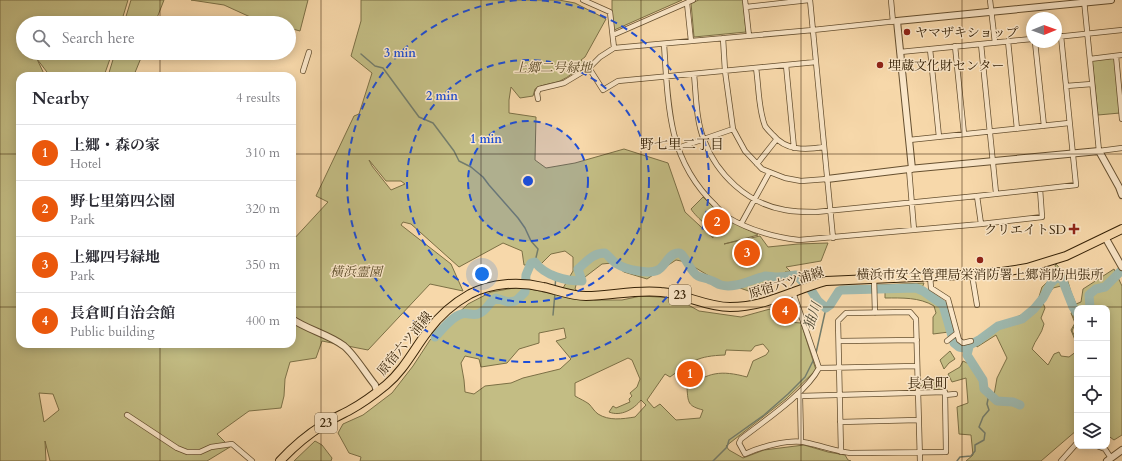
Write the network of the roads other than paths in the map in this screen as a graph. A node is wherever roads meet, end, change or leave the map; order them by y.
1 (583, 0) edge
2 (693, 0) edge
3 (745, 0) edge
4 (809, 0) edge
5 (891, 0) edge
6 (990, 0) edge
7 (1111, 0) edge
8 (1084, 1) edge
9 (688, 3) junction
10 (746, 7) junction
11 (992, 12) junction
12 (895, 21) junction
13 (812, 30) junction
14 (1122, 30) edge
15 (1087, 34) junction
16 (613, 35) junction
17 (749, 36) junction
18 (1062, 36) edge
19 (723, 38) junction
20 (1026, 40) edge
21 (691, 41) junction
22 (1008, 41) junction
23 (995, 43) junction
24 (664, 44) junction
25 (981, 44) junction
26 (956, 46) junction
27 (614, 48) junction
28 (1036, 48) edge
29 (1060, 48) edge
30 (930, 49) junction
31 (309, 52) dead end
32 (900, 52) junction
33 (1116, 56) junction
34 (1122, 56) edge
35 (1090, 59) junction
36 (816, 62) junction
37 (786, 65) junction
38 (589, 68) junction
39 (756, 68) junction
40 (303, 71) dead end
41 (725, 71) junction
42 (694, 74) junction
43 (666, 76) junction
44 (1092, 84) junction
45 (1066, 86) junction
46 (538, 100) dead end
47 (1122, 119) edge
48 (1069, 123) junction
49 (1044, 126) junction
50 (733, 129) junction
51 (1017, 129) junction
52 (990, 132) junction
53 (964, 134) junction
54 (939, 137) junction
55 (703, 140) junction
56 (776, 140) junction
57 (909, 140) junction
58 (824, 147) junction
59 (678, 148) junction
60 (794, 148) junction
61 (1122, 148) edge
62 (1099, 152) junction
63 (1073, 155) junction
64 (993, 162) junction
65 (757, 164) junction
66 (910, 169) junction
67 (769, 173) junction
68 (827, 179) junction
69 (1040, 189) junction
70 (996, 193) junction
71 (1122, 194) edge
72 (977, 196) junction
73 (754, 200) junction
74 (912, 202) junction
75 (831, 210) junction
76 (741, 224) junction
77 (981, 224) junction
78 (1122, 229) edge
79 (914, 230) junction
80 (1106, 237) junction
81 (833, 238) junction
82 (1122, 267) edge
83 (972, 275) junction
84 (930, 276) junction
85 (874, 280) junction
86 (796, 291) junction
87 (977, 305) dead end
88 (875, 313) junction
89 (296, 321) edge
90 (957, 333) junction
91 (917, 340) junction
92 (839, 341) junction
93 (948, 341) dead end
94 (971, 341) dead end
95 (917, 366) junction
96 (819, 368) junction
97 (839, 368) junction
98 (378, 391) junction
99 (918, 393) junction
100 (955, 394) dead end
101 (798, 395) junction
102 (840, 395) junction
103 (945, 395) junction
104 (127, 415) dead end
105 (918, 420) junction
106 (840, 422) junction
107 (801, 441) junction
108 (1074, 446) edge
109 (1105, 449) edge
110 (1122, 450) edge
111 (841, 452) junction
112 (920, 453) junction
113 (1109, 460) edge
114 (252, 461) edge
115 (280, 461) edge
116 (920, 461) edge
117 (1061, 461) edge

1 - 16 street
2 - 9 street
3 - 10 street
4 - 10 street
4 - 13 street
5 - 12 street
6 - 11 street
7 - 8 street
8 - 11 street
8 - 15 street
9 - 16 street
9 - 21 street
10 - 17 street
11 - 12 street
11 - 23 street
12 - 13 street
12 - 32 street
13 - 17 street
13 - 36 street
14 - 15 street
15 - 18 street
15 - 35 street
16 - 27 street
17 - 19 street
19 - 21 street
19 - 41 street
20 - 22 street
21 - 24 street
22 - 23 street
22 - 51 street
23 - 25 street
24 - 27 street
24 - 43 street
25 - 26 street
25 - 52 street
26 - 30 street
26 - 53 street
27 - 38 street
28 - 49 street
29 - 45 street
30 - 32 street
30 - 54 street
31 - 40 street
32 - 57 street
33 - 34 street
33 - 35 street
33 - 47 street
35 - 44 street
36 - 37 street
36 - 58 street
37 - 39 street
37 - 60 street
38 - 43 street
38 - 46 street
39 - 41 street
39 - 56 street
41 - 42 street
41 - 50 street
42 - 43 street
42 - 55 street
43 - 59 street
44 - 45 street
44 - 62 street
45 - 48 street
48 - 49 street
48 - 63 street
49 - 51 street
50 - 55 street
50 - 65 street
51 - 52 street
52 - 53 street
52 - 64 street
53 - 54 street
54 - 57 street
55 - 59 street
55 - 73 street
56 - 60 street
56 - 65 street
57 - 66 street
58 - 60 street
58 - 68 street
59 - 76 street
61 - 62 street
62 - 63 street
62 - 71 street
63 - 64 street
63 - 69 street
64 - 66 street
64 - 70 street
65 - 67 street
66 - 68 street
66 - 74 street
67 - 68 street
67 - 73 street
68 - 75 street
69 - 70 street
69 - 77 street
70 - 72 street
72 - 74 street
72 - 77 street
73 - 75 street
73 - 76 street
74 - 75 street
74 - 79 street
75 - 81 street
76 - 81 street
77 - 79 street
78 - 80 main road, 原宿六ツ浦線 / 23
79 - 81 street
80 - 82 street
80 - 83 main road, 原宿六ツ浦線 / 23
83 - 84 main road, 原宿六ツ浦線 / 23
83 - 87 street
84 - 85 main road, 原宿六ツ浦線 / 23
84 - 90 street
85 - 86 main road, 原宿六ツ浦線 / 23
85 - 88 street
86 - 96 street
86 - 98 main road, 原宿六ツ浦線 / 23
88 - 91 street
88 - 92 street
89 - 98 street
90 - 93 street
90 - 94 street
91 - 92 street
91 - 95 street
92 - 97 street
95 - 97 street
95 - 99 street
96 - 97 street
96 - 101 street
97 - 102 street
98 - 115 main road, 原宿六ツ浦線 / 23
99 - 102 street
99 - 103 street
99 - 105 street
100 - 103 street
101 - 102 street
101 - 107 street
101 - 107 street
102 - 106 street
103 - 112 street
104 - 114 street
105 - 106 street
105 - 112 street
106 - 111 street
107 - 111 street
108 - 117 street
109 - 113 street
110 - 113 street
111 - 112 street
112 - 116 street

